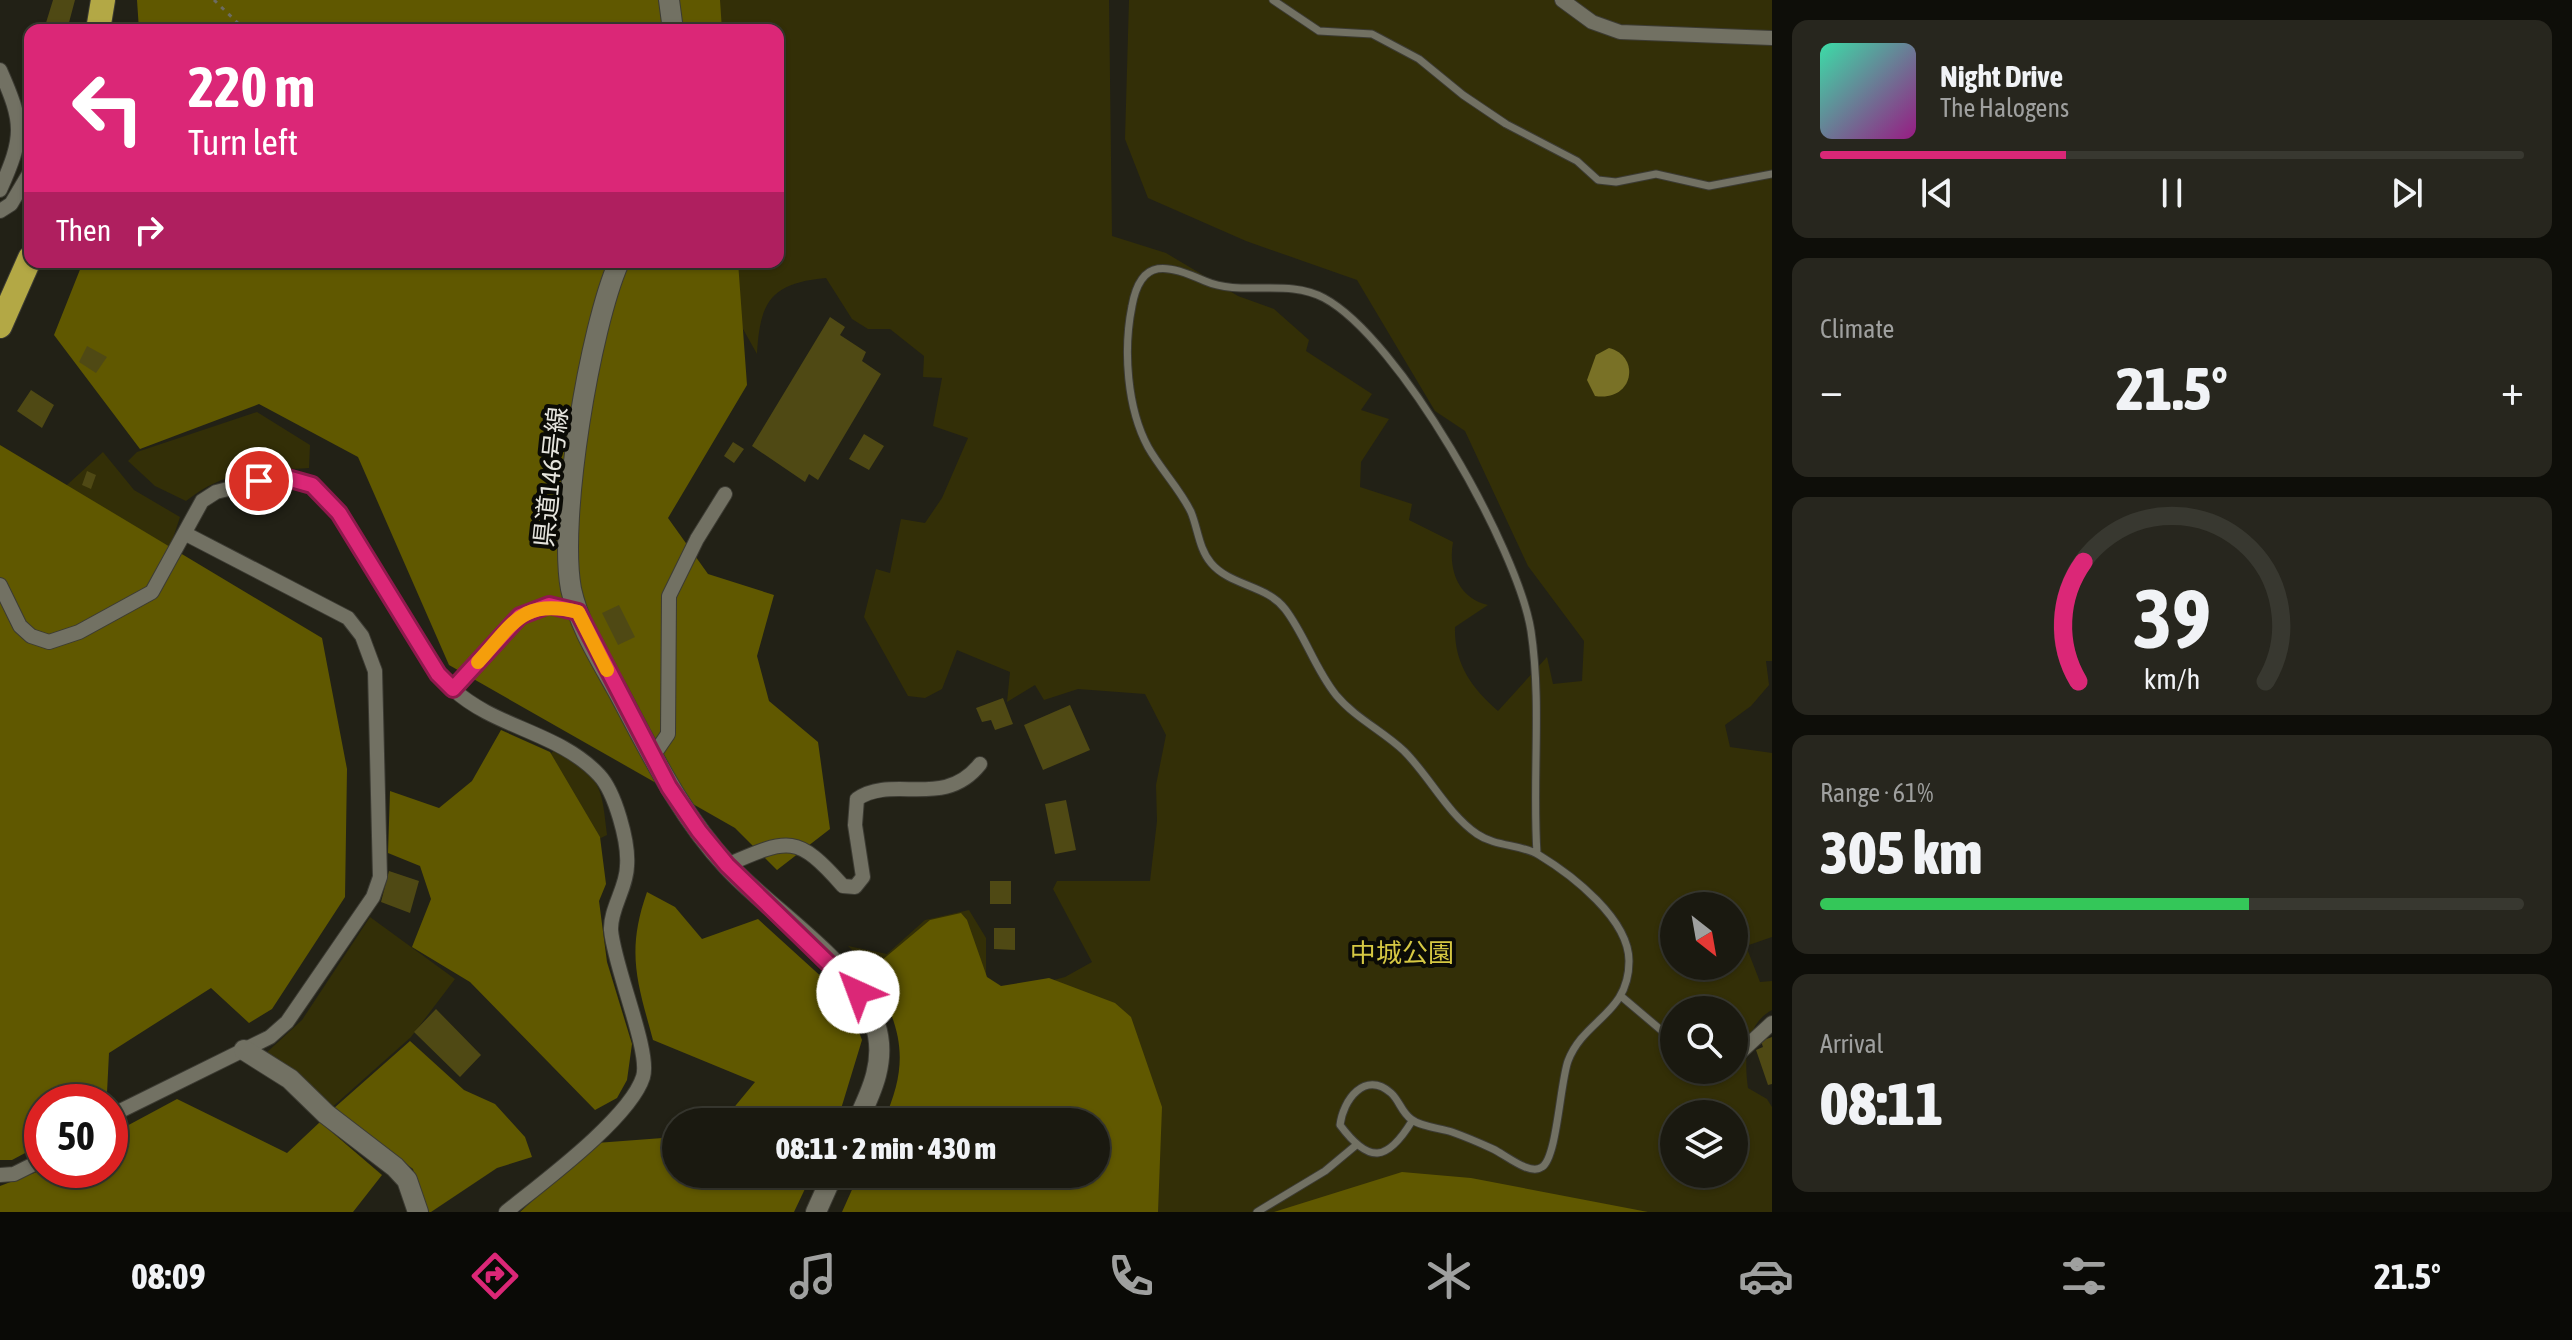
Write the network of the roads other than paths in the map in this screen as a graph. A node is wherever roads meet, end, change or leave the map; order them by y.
1 (103, 0) edge
2 (669, 0) edge
3 (1273, 0) edge
4 (1562, 0) edge
5 (99, 24) edge
6 (672, 24) edge
7 (1772, 38) edge
8 (0, 70) edge
9 (1772, 174) edge
10 (24, 182) edge
11 (0, 190) edge
12 (0, 211) edge
13 (26, 268) edge
14 (617, 268) edge
15 (0, 326) edge
16 (725, 494) dead end
17 (186, 534) junction
18 (0, 585) edge
19 (578, 612) junction
20 (453, 689) junction
21 (653, 756) junction
22 (980, 764) dead end
23 (1537, 853) junction
24 (727, 865) junction
25 (1622, 997) junction
26 (1772, 1023) edge
27 (1660, 1029) edge
28 (1748, 1045) edge
29 (244, 1050) junction
30 (128, 1107) edge
31 (863, 1108) edge
32 (1412, 1121) junction
33 (1355, 1146) junction
34 (24, 1169) edge
35 (0, 1175) edge
36 (827, 1188) edge
37 (418, 1212) edge
38 (506, 1212) edge
39 (816, 1212) edge
40 (1257, 1212) edge

1 - 5 highway
2 - 6 main road
3 - 9 lane
4 - 7 street
8 - 11 street
10 - 12 street
13 - 15 highway
14 - 19 main road, 県道146号線
16 - 21 street
17 - 18 street
17 - 20 street
17 - 29 street
19 - 20 street
19 - 21 main road, 県道146号線
20 - 38 street
21 - 24 main road, 県道146号線
22 - 24 street
23 - 23 lane
23 - 25 lane
24 - 31 main road, 県道146号線
25 - 27 lane
25 - 32 lane
26 - 28 street
29 - 30 street
29 - 37 main road
32 - 33 lane
32 - 33 lane
33 - 40 lane
34 - 35 street
36 - 39 main road

